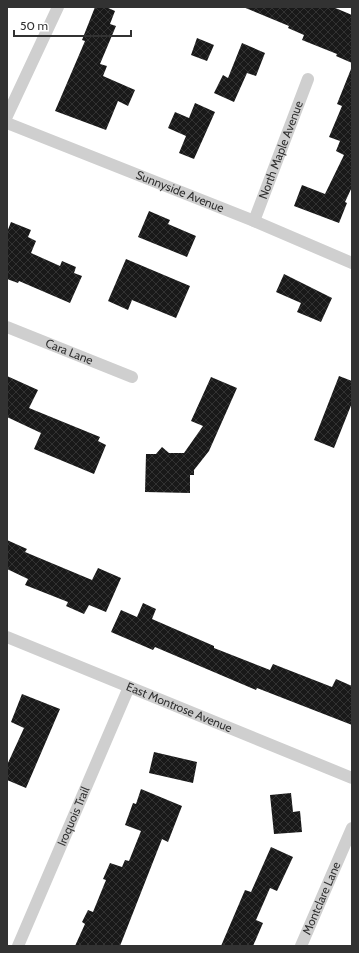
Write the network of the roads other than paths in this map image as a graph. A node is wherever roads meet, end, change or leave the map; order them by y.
1 (58, 7) edge
2 (308, 79) dead end
3 (7, 116) edge
4 (7, 123) edge
5 (254, 221) junction
6 (352, 264) edge
7 (7, 327) edge
8 (132, 377) dead end
9 (7, 637) edge
10 (129, 687) junction
11 (352, 778) edge
12 (352, 828) edge
13 (18, 946) edge
14 (301, 946) edge

1 - 3 street
2 - 5 street, North Maple Avenue
4 - 5 street, Sunnyside Avenue
5 - 6 street, Sunnyside Avenue
7 - 8 street, Cara Lane
9 - 10 street, East Montrose Avenue
10 - 11 street, East Montrose Avenue
10 - 13 street, Iroquois Trail
12 - 14 street, Montclare Lane

